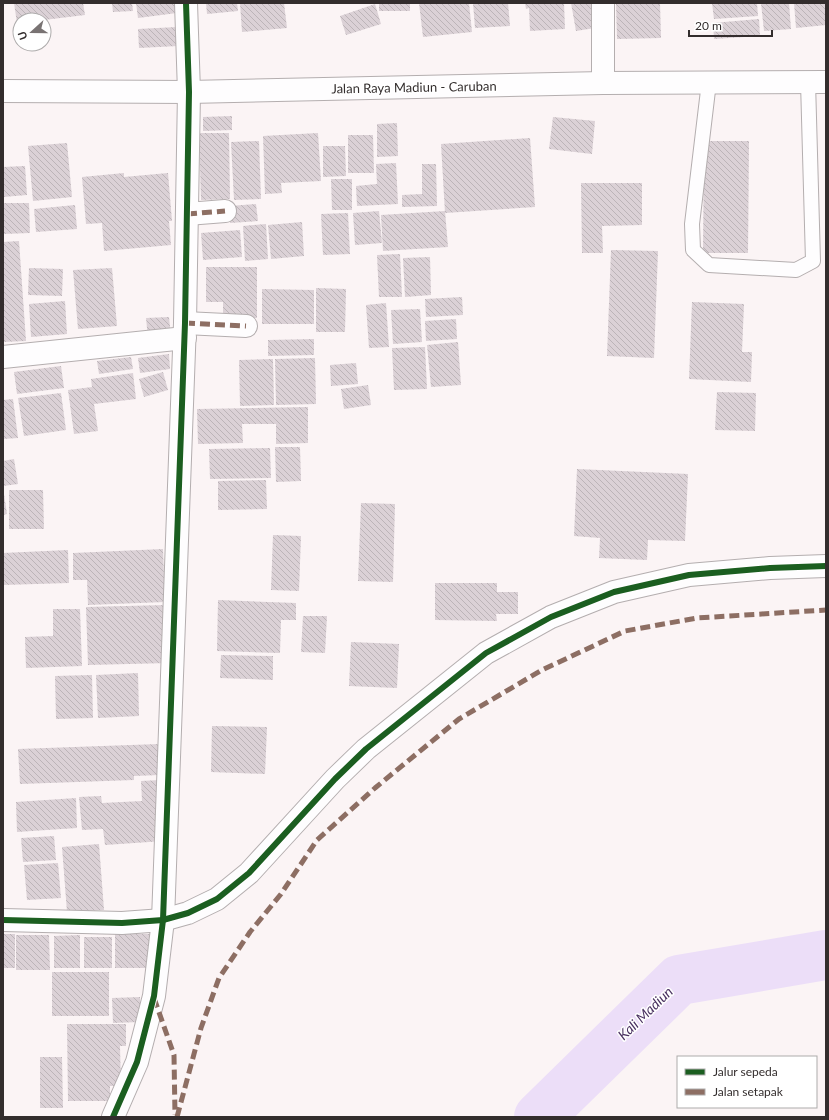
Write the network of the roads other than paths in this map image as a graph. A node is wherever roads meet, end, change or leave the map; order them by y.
1 (186, 3) edge
2 (603, 3) edge
3 (709, 82) junction
4 (817, 82) edge
5 (603, 83) junction
6 (3, 91) edge
7 (189, 92) junction
8 (225, 211) dead end
9 (187, 214) junction
10 (246, 326) dead end
11 (185, 330) junction
12 (3, 357) edge
13 (826, 566) edge
14 (3, 920) edge
15 (163, 920) junction
16 (113, 1117) edge

1 - 7 main road
2 - 5 main road
3 - 4 main road, Jalan Raya Madiun - Caruban
3 - 4 lane
3 - 5 main road, Jalan Raya Madiun - Caruban
5 - 7 main road, Jalan Raya Madiun - Caruban
6 - 7 main road, Jalan Raya Madiun - Caruban
7 - 9 main road
8 - 9 main road
9 - 11 main road
10 - 11 main road
11 - 12 main road
11 - 15 main road
13 - 15 main road
14 - 15 main road
15 - 16 main road

